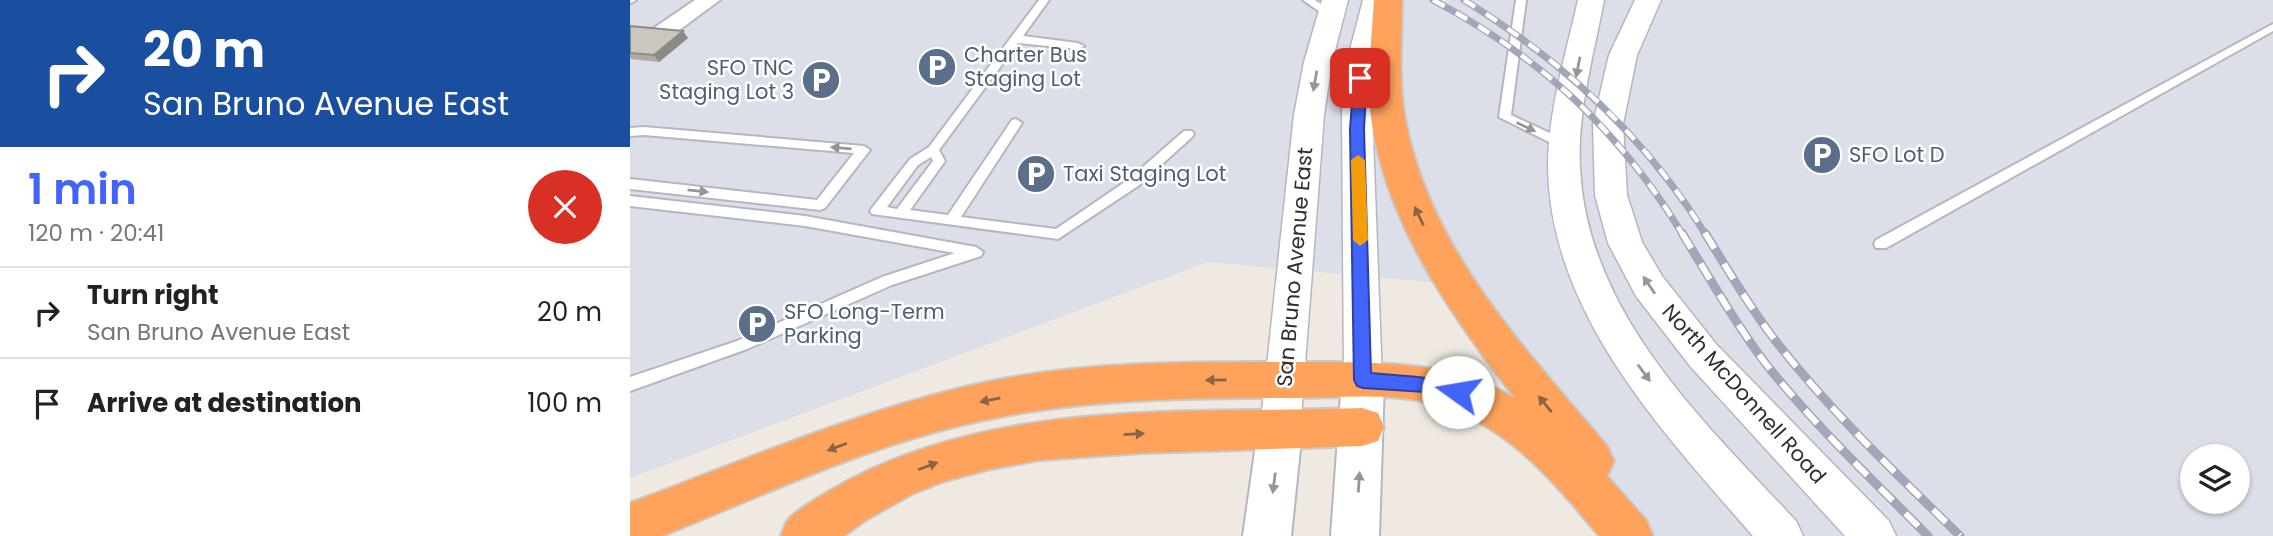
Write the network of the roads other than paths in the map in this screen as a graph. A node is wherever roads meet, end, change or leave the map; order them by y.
1 (719, 0) edge
2 (1044, 0) edge
3 (1376, 0) edge
4 (1388, 0) edge
5 (1521, 0) edge
6 (1591, 0) edge
7 (1648, 0) edge
8 (698, 3) edge
9 (1324, 5) edge
10 (2273, 27) edge
11 (1016, 39) junction
12 (1078, 46) dead end
13 (635, 53) edge
14 (1016, 123) dead end
15 (630, 132) edge
16 (1188, 134) dead end
17 (1565, 145) junction
18 (933, 150) junction
19 (630, 184) edge
20 (630, 201) edge
21 (900, 214) junction
22 (953, 220) junction
23 (1881, 244) dead end
24 (1284, 380) junction
25 (1363, 380) junction
26 (630, 384) edge
27 (1362, 427) junction
28 (1280, 430) junction
29 (630, 526) edge
30 (805, 536) edge
31 (1267, 536) edge
32 (1355, 536) edge
33 (1629, 536) edge
34 (1646, 536) edge
35 (1781, 536) edge
36 (1874, 536) edge

1 - 8 street
2 - 11 lane
3 - 25 street
34 -> 4 highway
5 -> 17 lane
6 -> 17 street
36 -> 7 street, North McDonnell Road
8 - 13 street
9 -> 24 street, San Bruno Avenue East
10 - 23 lane
11 - 12 lane
11 - 18 lane
14 - 22 lane
19 -> 15 lane
16 - 22 lane
17 -> 35 street
18 - 21 lane
18 - 21 lane
20 - 26 lane
21 - 22 lane
24 - 25 highway
24 - 28 street, San Bruno Avenue East
24 -> 29 highway
25 - 27 main road
25 - 33 highway
27 - 28 highway
32 -> 27 main road
30 -> 28 highway
28 -> 31 main road, San Bruno Avenue East

